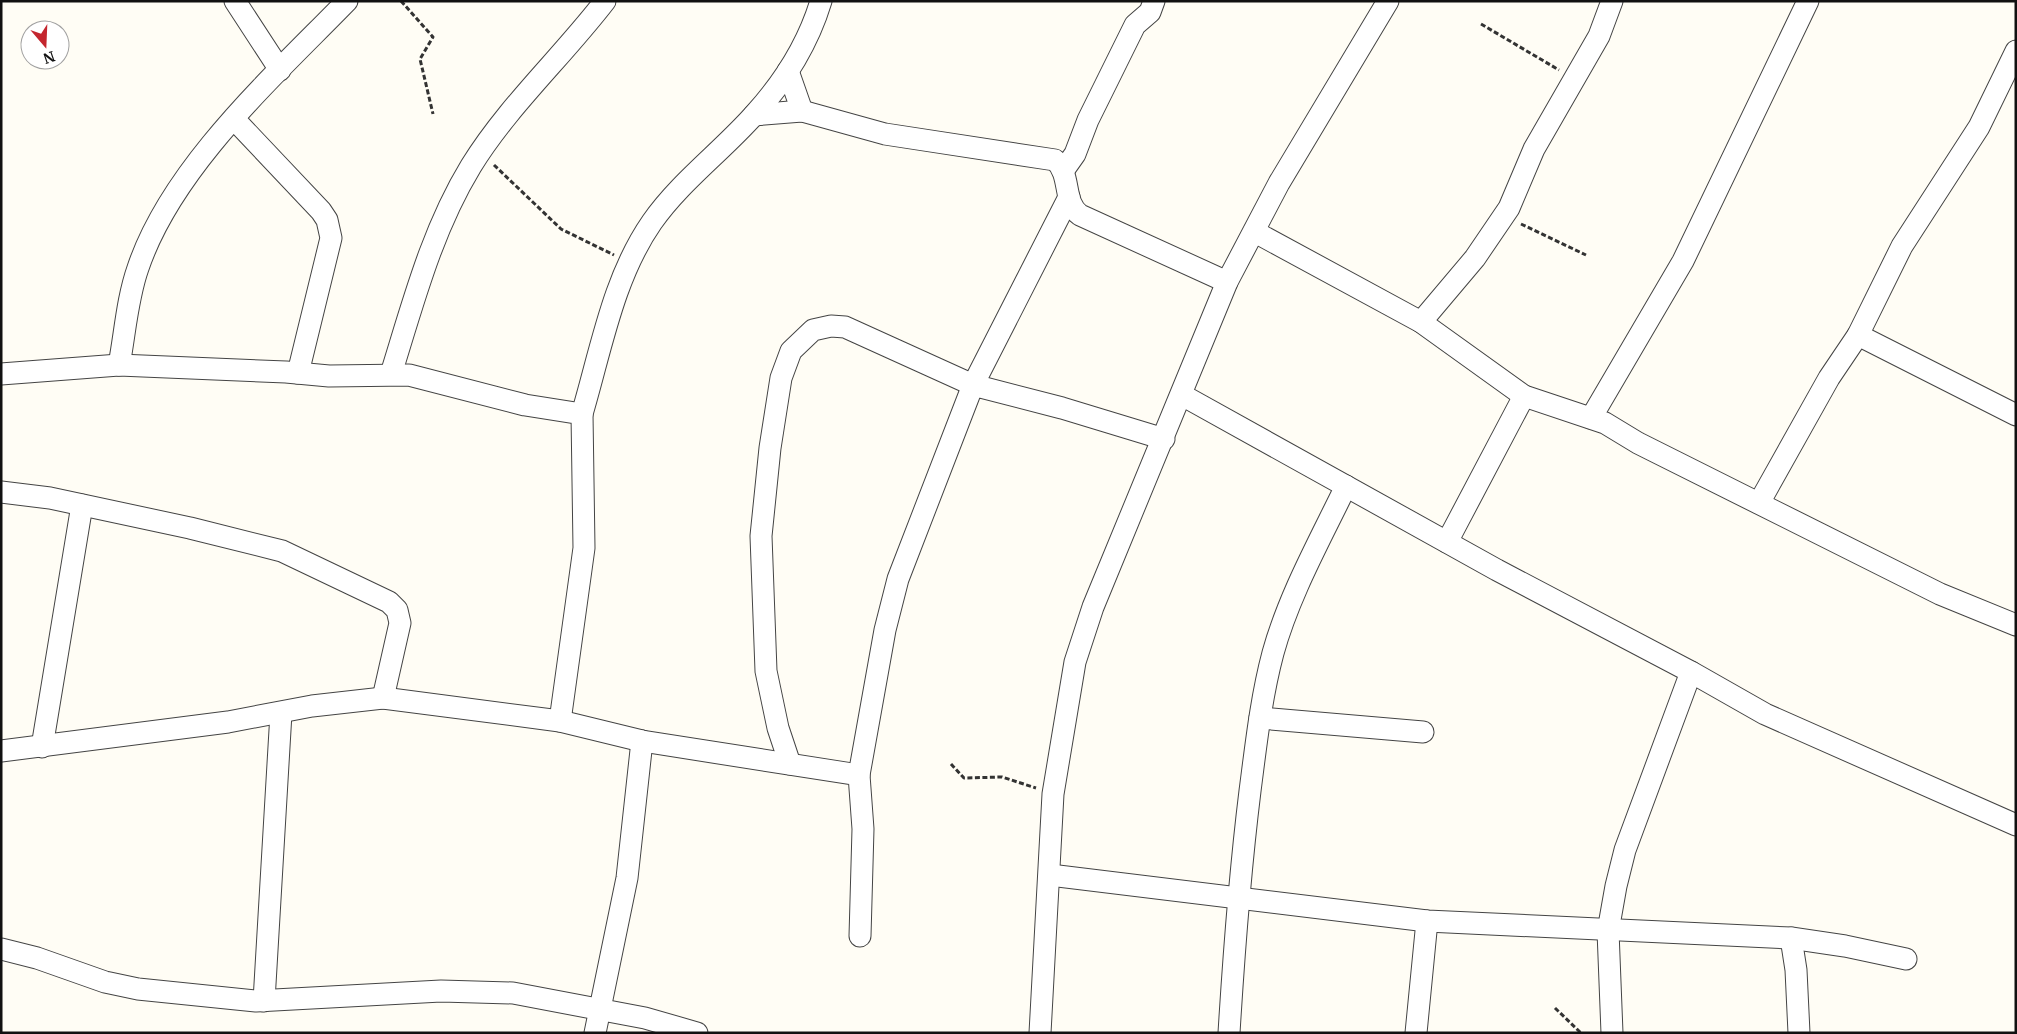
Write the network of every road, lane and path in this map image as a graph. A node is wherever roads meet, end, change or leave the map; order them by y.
1 (235, 1) edge
2 (347, 1) edge
3 (401, 1) edge
4 (605, 1) edge
5 (821, 1) edge
6 (1154, 1) edge
7 (1388, 1) edge
8 (1612, 1) edge
9 (1808, 1) edge
10 (1481, 24) dead end
11 (2016, 51) edge
12 (280, 70) junction
13 (788, 71) junction
14 (1574, 79) junction
15 (802, 112) junction
16 (433, 114) dead end
17 (754, 115) junction
18 (234, 119) junction
19 (481, 152) junction
20 (1063, 171) junction
21 (1069, 197) junction
22 (1504, 216) junction
23 (1255, 232) junction
24 (1586, 255) dead end
25 (630, 263) junction
26 (1227, 282) junction
27 (1421, 322) junction
28 (1858, 335) junction
29 (118, 365) junction
30 (298, 373) junction
31 (1, 374) edge
32 (391, 374) junction
33 (973, 385) junction
34 (1182, 395) junction
35 (1524, 396) junction
36 (582, 414) junction
37 (2016, 415) edge
38 (1591, 418) junction
39 (1164, 439) junction
40 (1346, 486) junction
41 (1, 492) edge
42 (1759, 503) junction
43 (82, 505) junction
44 (1447, 542) junction
45 (2016, 625) edge
46 (1691, 672) junction
47 (383, 698) junction
48 (281, 713) junction
49 (1260, 718) junction
50 (560, 721) junction
51 (1423, 732) dead end
52 (642, 741) junction
53 (42, 747) junction
54 (1, 751) edge
55 (790, 764) junction
56 (951, 764) dead end
57 (859, 775) junction
58 (1053, 794) junction
59 (2016, 825) edge
60 (1050, 875) junction
61 (1237, 898) junction
62 (1428, 921) junction
63 (1608, 931) junction
64 (860, 936) dead end
65 (1791, 938) junction
66 (1, 949) edge
67 (1906, 959) dead end
68 (264, 1001) junction
69 (599, 1008) junction
70 (1554, 1008) dead end
71 (595, 1033) edge
72 (697, 1033) edge
73 (1040, 1033) edge
74 (1229, 1033) edge
75 (1416, 1033) edge
76 (1581, 1033) edge
77 (1612, 1033) edge
78 (1799, 1033) edge

1 - 12 street
2 - 12 street
3 - 16 path
4 - 19 street
5 - 13 street
6 - 20 street
7 - 23 street
8 - 14 street
9 - 38 street
10 - 14 path
11 - 28 street
12 - 18 street
13 - 15 street
13 - 17 street
14 - 22 street
15 - 17 street
15 - 20 street
17 - 25 street
18 - 29 street
18 - 30 street
19 - 25 path
19 - 32 street
20 - 21 street
21 - 26 street
21 - 33 street
22 - 24 path
22 - 27 street
23 - 26 street
23 - 27 street
25 - 36 street
26 - 34 street
27 - 35 street
28 - 37 street
28 - 42 street
29 - 30 street
29 - 31 street
30 - 32 street
32 - 36 street
33 - 39 street
33 - 55 street
33 - 57 street
34 - 39 street
34 - 40 street
35 - 38 street
35 - 44 street
36 - 50 street
38 - 42 street
39 - 58 street
40 - 44 street
40 - 49 street
41 - 43 street
42 - 45 street
43 - 47 street
43 - 53 street
44 - 46 street
46 - 59 street
46 - 63 street
47 - 48 street
47 - 50 street
48 - 53 street
48 - 68 street
49 - 51 street
49 - 61 street
50 - 52 street
52 - 55 street
52 - 69 street
53 - 54 street
55 - 57 street
56 - 58 path
57 - 64 street
58 - 60 street
60 - 61 street
60 - 73 street
61 - 62 street
61 - 74 street
62 - 63 street
62 - 75 street
63 - 65 street
63 - 77 street
65 - 67 street
65 - 78 street
66 - 68 street
68 - 69 street
69 - 71 street
69 - 72 street
70 - 76 path

